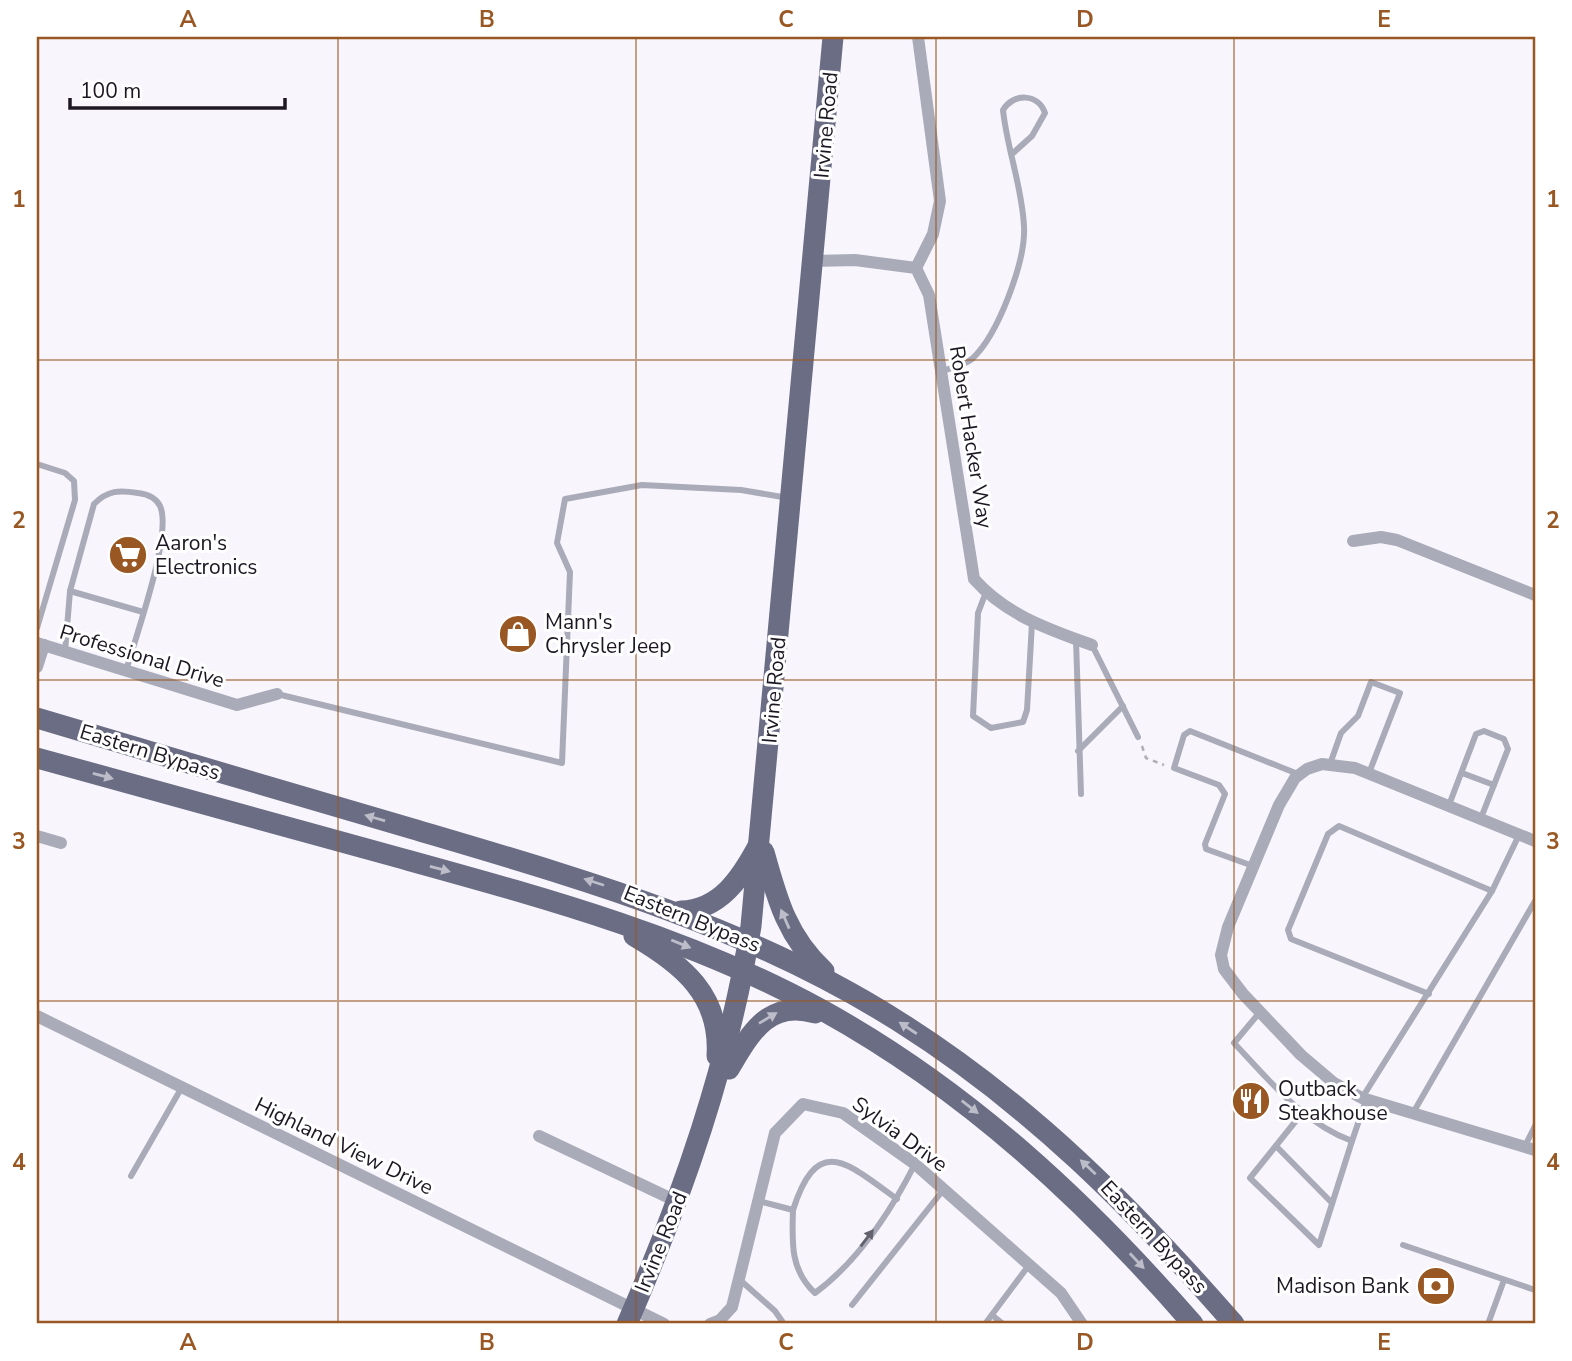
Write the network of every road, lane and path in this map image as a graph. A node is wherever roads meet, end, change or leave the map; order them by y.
1 (833, 37) edge
2 (918, 37) edge
3 (1012, 154) junction
4 (814, 261) junction
5 (916, 268) junction
6 (940, 372) junction
7 (37, 464) edge
8 (790, 498) junction
9 (1353, 541) dead end
10 (70, 591) junction
11 (986, 592) junction
12 (1535, 595) edge
13 (41, 602) edge
14 (143, 612) junction
15 (1032, 623) junction
16 (37, 628) edge
17 (1076, 640) junction
18 (40, 644) edge
19 (1092, 645) joint
20 (65, 652) junction
21 (37, 667) edge
22 (126, 671) junction
23 (277, 694) joint
24 (1123, 706) junction
25 (37, 718) edge
26 (1139, 737) joint
27 (1078, 751) junction
28 (37, 758) edge
29 (1330, 764) junction
30 (1174, 768) junction
31 (1369, 773) junction
32 (1462, 773) junction
33 (1299, 775) junction
34 (1494, 785) junction
35 (1081, 794) dead end
36 (1449, 805) junction
37 (1481, 818) junction
38 (1520, 833) junction
39 (37, 836) edge
40 (761, 841) junction
41 (1535, 841) edge
42 (61, 843) dead end
43 (1253, 866) junction
44 (1492, 891) junction
45 (1534, 906) edge
46 (679, 911) junction
47 (593, 912) junction
48 (749, 940) junction
49 (744, 971) junction
50 (843, 989) junction
51 (1429, 994) junction
52 (1260, 1012) junction
53 (37, 1016) edge
54 (839, 1020) junction
55 (182, 1087) junction
56 (715, 1092) junction
57 (1364, 1099) junction
58 (1303, 1112) junction
59 (1413, 1113) junction
60 (1535, 1126) edge
61 (539, 1136) dead end
62 (1352, 1140) junction
63 (1276, 1146) junction
64 (1530, 1148) edge
65 (915, 1164) junction
66 (131, 1176) dead end
67 (944, 1189) junction
68 (897, 1199) junction
69 (759, 1201) junction
70 (678, 1202) junction
71 (1332, 1203) junction
72 (793, 1210) junction
73 (1403, 1245) dead end
74 (1029, 1265) junction
75 (740, 1280) junction
76 (1504, 1280) junction
77 (1535, 1290) edge
78 (852, 1305) dead end
79 (992, 1315) junction
80 (630, 1317) edge
81 (664, 1324) edge
82 (710, 1324) edge
83 (784, 1324) edge
84 (985, 1324) edge
85 (1003, 1324) edge
86 (1082, 1324) edge
87 (1193, 1324) edge
88 (1234, 1324) edge
89 (1488, 1324) edge

1 - 4 main road, Irvine Road
2 - 5 street
3 - 3 lane
3 - 6 lane
4 - 5 street
4 - 8 main road, Irvine Road
5 - 6 street, Robert Hacker Way
6 - 11 street, Robert Hacker Way
7 - 13 lane
8 - 23 lane
8 - 40 main road, Irvine Road
9 - 12 street
10 - 14 lane
10 - 14 lane
10 - 20 lane
11 - 15 street, Robert Hacker Way
11 - 15 lane
13 - 16 lane
14 - 22 lane
15 - 17 street, Robert Hacker Way
17 - 19 street, Robert Hacker Way
17 - 27 lane
18 - 20 street, Professional Drive
18 - 21 street
19 - 24 lane
20 - 22 street, Professional Drive
22 - 23 street, Professional Drive
24 - 26 lane
24 - 27 lane
46 -> 25 main road, Eastern Bypass
26 - 30 path
27 - 35 lane
28 -> 47 main road, Eastern Bypass
29 - 31 street
29 - 31 lane
29 - 33 street
30 - 33 lane
30 - 43 lane
31 - 36 street
32 - 34 lane
32 - 34 lane
32 - 36 lane
33 - 43 street
34 - 37 lane
36 - 37 street
37 - 38 street
38 - 41 street
38 - 44 lane
39 - 42 street
40 - 46 main road
40 - 48 main road, Irvine Road
50 -> 40 main road
43 - 52 street
44 - 51 lane
44 - 51 lane
45 - 59 lane
46 - 48 main road, Eastern Bypass
47 -> 49 main road, Eastern Bypass
47 - 56 main road
48 - 49 main road, Irvine Road
48 - 50 main road, Eastern Bypass
49 - 54 main road, Eastern Bypass
49 - 56 main road, Irvine Road
88 -> 50 main road, Eastern Bypass
51 - 57 lane
52 - 57 street
52 - 58 lane
53 - 55 street, Highland View Drive
56 -> 54 main road
54 -> 87 main road, Eastern Bypass
55 - 66 lane
55 - 80 street, Highland View Drive
56 - 70 main road, Irvine Road
57 - 59 street
57 - 62 lane
58 - 62 lane
58 - 63 lane
59 - 64 street
60 - 64 lane
61 - 70 street
62 - 71 lane
63 - 71 lane
63 - 71 lane
65 - 67 street, Sylvia Drive
65 - 68 lane
65 - 69 street, Sylvia Drive
67 - 74 street, Sylvia Drive
67 - 78 lane
68 - 72 lane
72 -> 68 lane
69 - 72 lane
69 - 75 street, Sylvia Drive
70 - 80 main road, Irvine Road
73 - 76 lane
74 - 79 lane
74 - 86 street, Sylvia Drive
75 - 82 street, Sylvia Drive
75 - 83 lane
76 - 77 lane
76 - 89 lane
79 - 84 lane
79 - 85 lane
80 - 81 street

